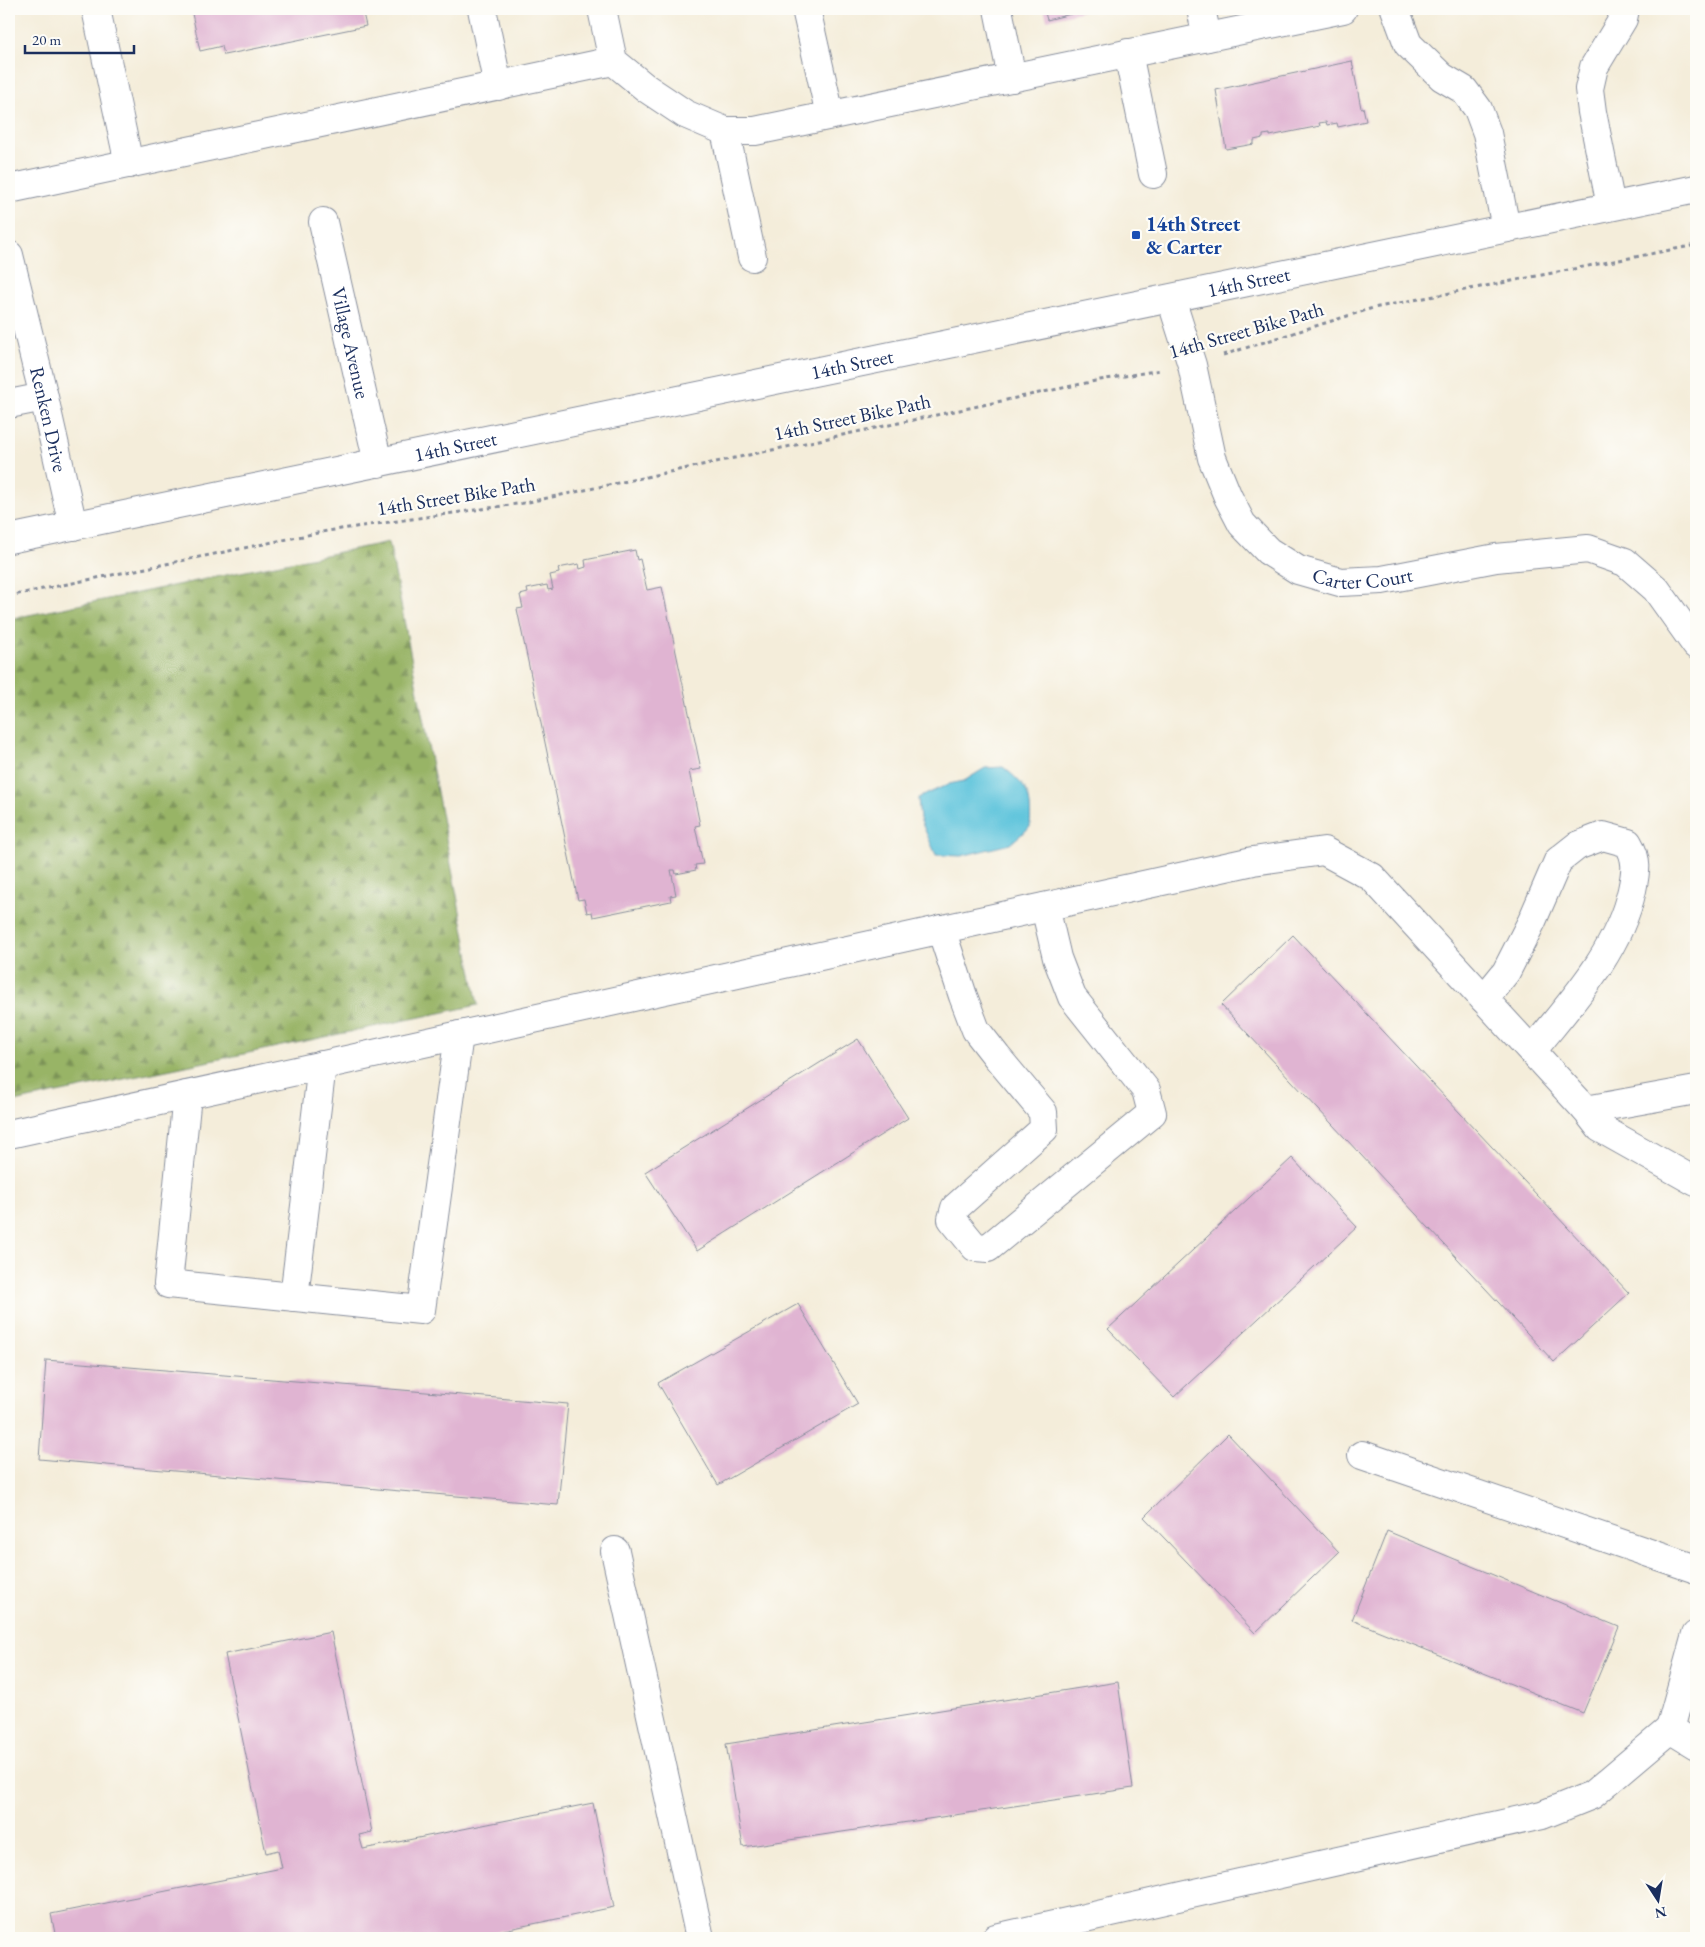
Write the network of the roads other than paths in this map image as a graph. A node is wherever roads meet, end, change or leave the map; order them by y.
1 (96, 9) edge
2 (482, 9) edge
3 (602, 9) edge
4 (806, 9) edge
5 (998, 9) edge
6 (1201, 9) edge
7 (1343, 9) edge
8 (1395, 9) edge
9 (1625, 9) edge
10 (1207, 37) junction
11 (1128, 53) junction
12 (613, 61) junction
13 (1012, 78) junction
14 (498, 86) junction
15 (830, 115) junction
16 (725, 131) junction
17 (129, 164) junction
18 (1153, 174) dead end
19 (9, 189) edge
20 (1696, 189) edge
21 (1611, 206) junction
22 (323, 222) dead end
23 (1506, 228) junction
24 (9, 255) edge
25 (752, 257) dead end
26 (1171, 299) junction
27 (44, 397) junction
28 (9, 404) edge
29 (378, 463) junction
30 (72, 526) junction
31 (9, 539) edge
32 (1696, 645) edge
33 (1045, 907) junction
34 (941, 929) junction
35 (1484, 999) junction
36 (460, 1035) junction
37 (1532, 1050) junction
38 (322, 1065) junction
39 (1696, 1090) edge
40 (187, 1095) junction
41 (1586, 1110) junction
42 (9, 1134) edge
43 (1696, 1182) edge
44 (294, 1297) junction
45 (1362, 1455) dead end
46 (615, 1551) dead end
47 (1696, 1569) edge
48 (1696, 1635) edge
49 (1670, 1729) junction
50 (1696, 1745) edge
51 (700, 1938) edge
52 (996, 1938) edge

1 - 17 street
2 - 14 street
3 - 12 street
4 - 15 street
5 - 13 street
6 - 10 street
7 - 10 street
8 - 23 street
9 - 21 street
10 - 11 street
11 - 13 street
11 - 18 street
12 - 14 street
12 - 16 street
13 - 15 street
14 - 17 street
15 - 16 street
16 - 25 street
17 - 19 street
20 - 21 street, 14th Street
21 - 23 street, 14th Street
22 - 29 street, Village Avenue
23 - 26 street, 14th Street
24 - 27 street, Renken Drive
26 - 29 street, 14th Street
26 - 32 street, Carter Court
27 - 28 street
27 - 30 street, Renken Drive
29 - 30 street, 14th Street
30 - 31 street, 14th Street
33 - 34 street
33 - 34 street
33 - 35 street
34 - 36 street
35 - 37 street
35 - 37 street
36 - 38 street
36 - 44 street
37 - 41 street
38 - 40 street
38 - 44 street
39 - 41 street
40 - 42 street
40 - 44 street
41 - 43 street
45 - 47 street
46 - 51 street
48 - 49 street
49 - 50 street
49 - 52 street

